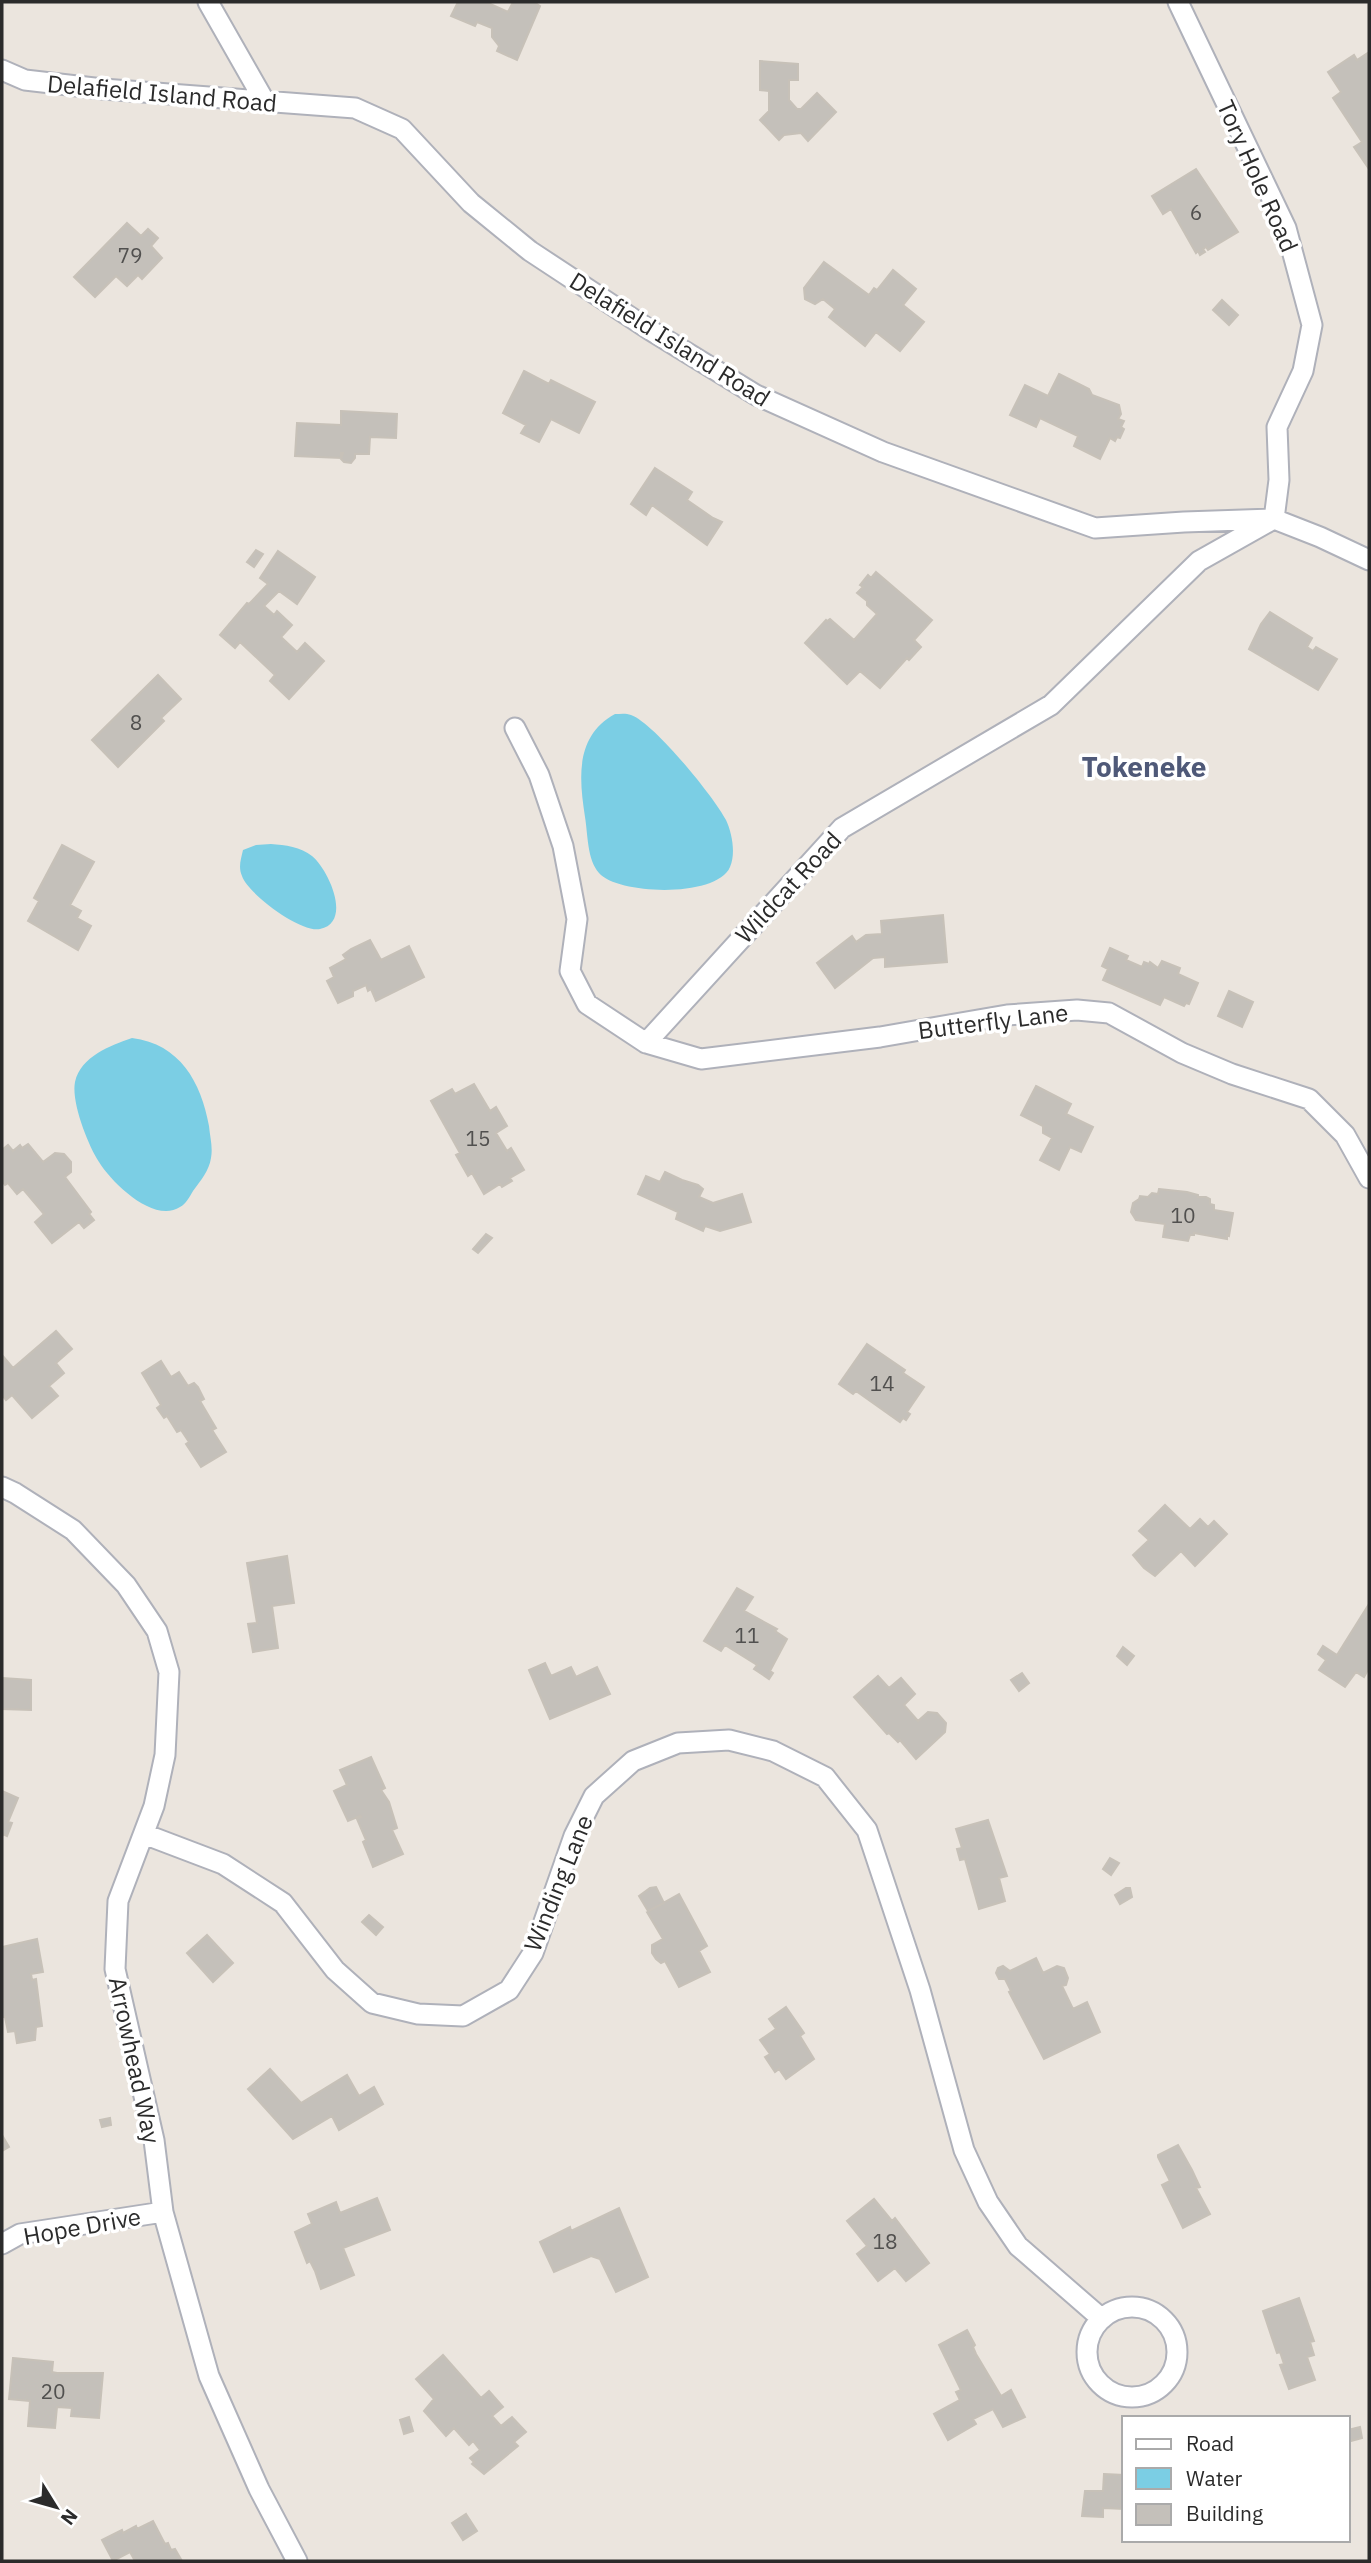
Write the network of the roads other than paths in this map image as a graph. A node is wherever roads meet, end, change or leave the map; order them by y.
1 (208, 2) edge
2 (1178, 2) edge
3 (2, 70) edge
4 (265, 102) junction
5 (1274, 519) junction
6 (1369, 560) edge
7 (515, 728) dead end
8 (646, 1043) junction
9 (1369, 1178) edge
10 (2, 1487) edge
11 (144, 1834) junction
12 (163, 2212) junction
13 (2, 2244) edge
14 (1102, 2319) junction
15 (297, 2561) edge

1 - 4 street
2 - 5 street, Tory Hole Road
3 - 4 street, Delafield Island Road
4 - 5 street, Delafield Island Road
5 - 6 street, Delafield Island Road
5 - 8 street, Wildcat Road
7 - 8 street
8 - 9 street, Butterfly Lane
10 - 11 street, Arrowhead Way
11 - 12 street, Arrowhead Way
11 - 14 street, Winding Lane
12 - 13 street, Hope Drive
12 - 15 street, Arrowhead Way
14 - 14 street

